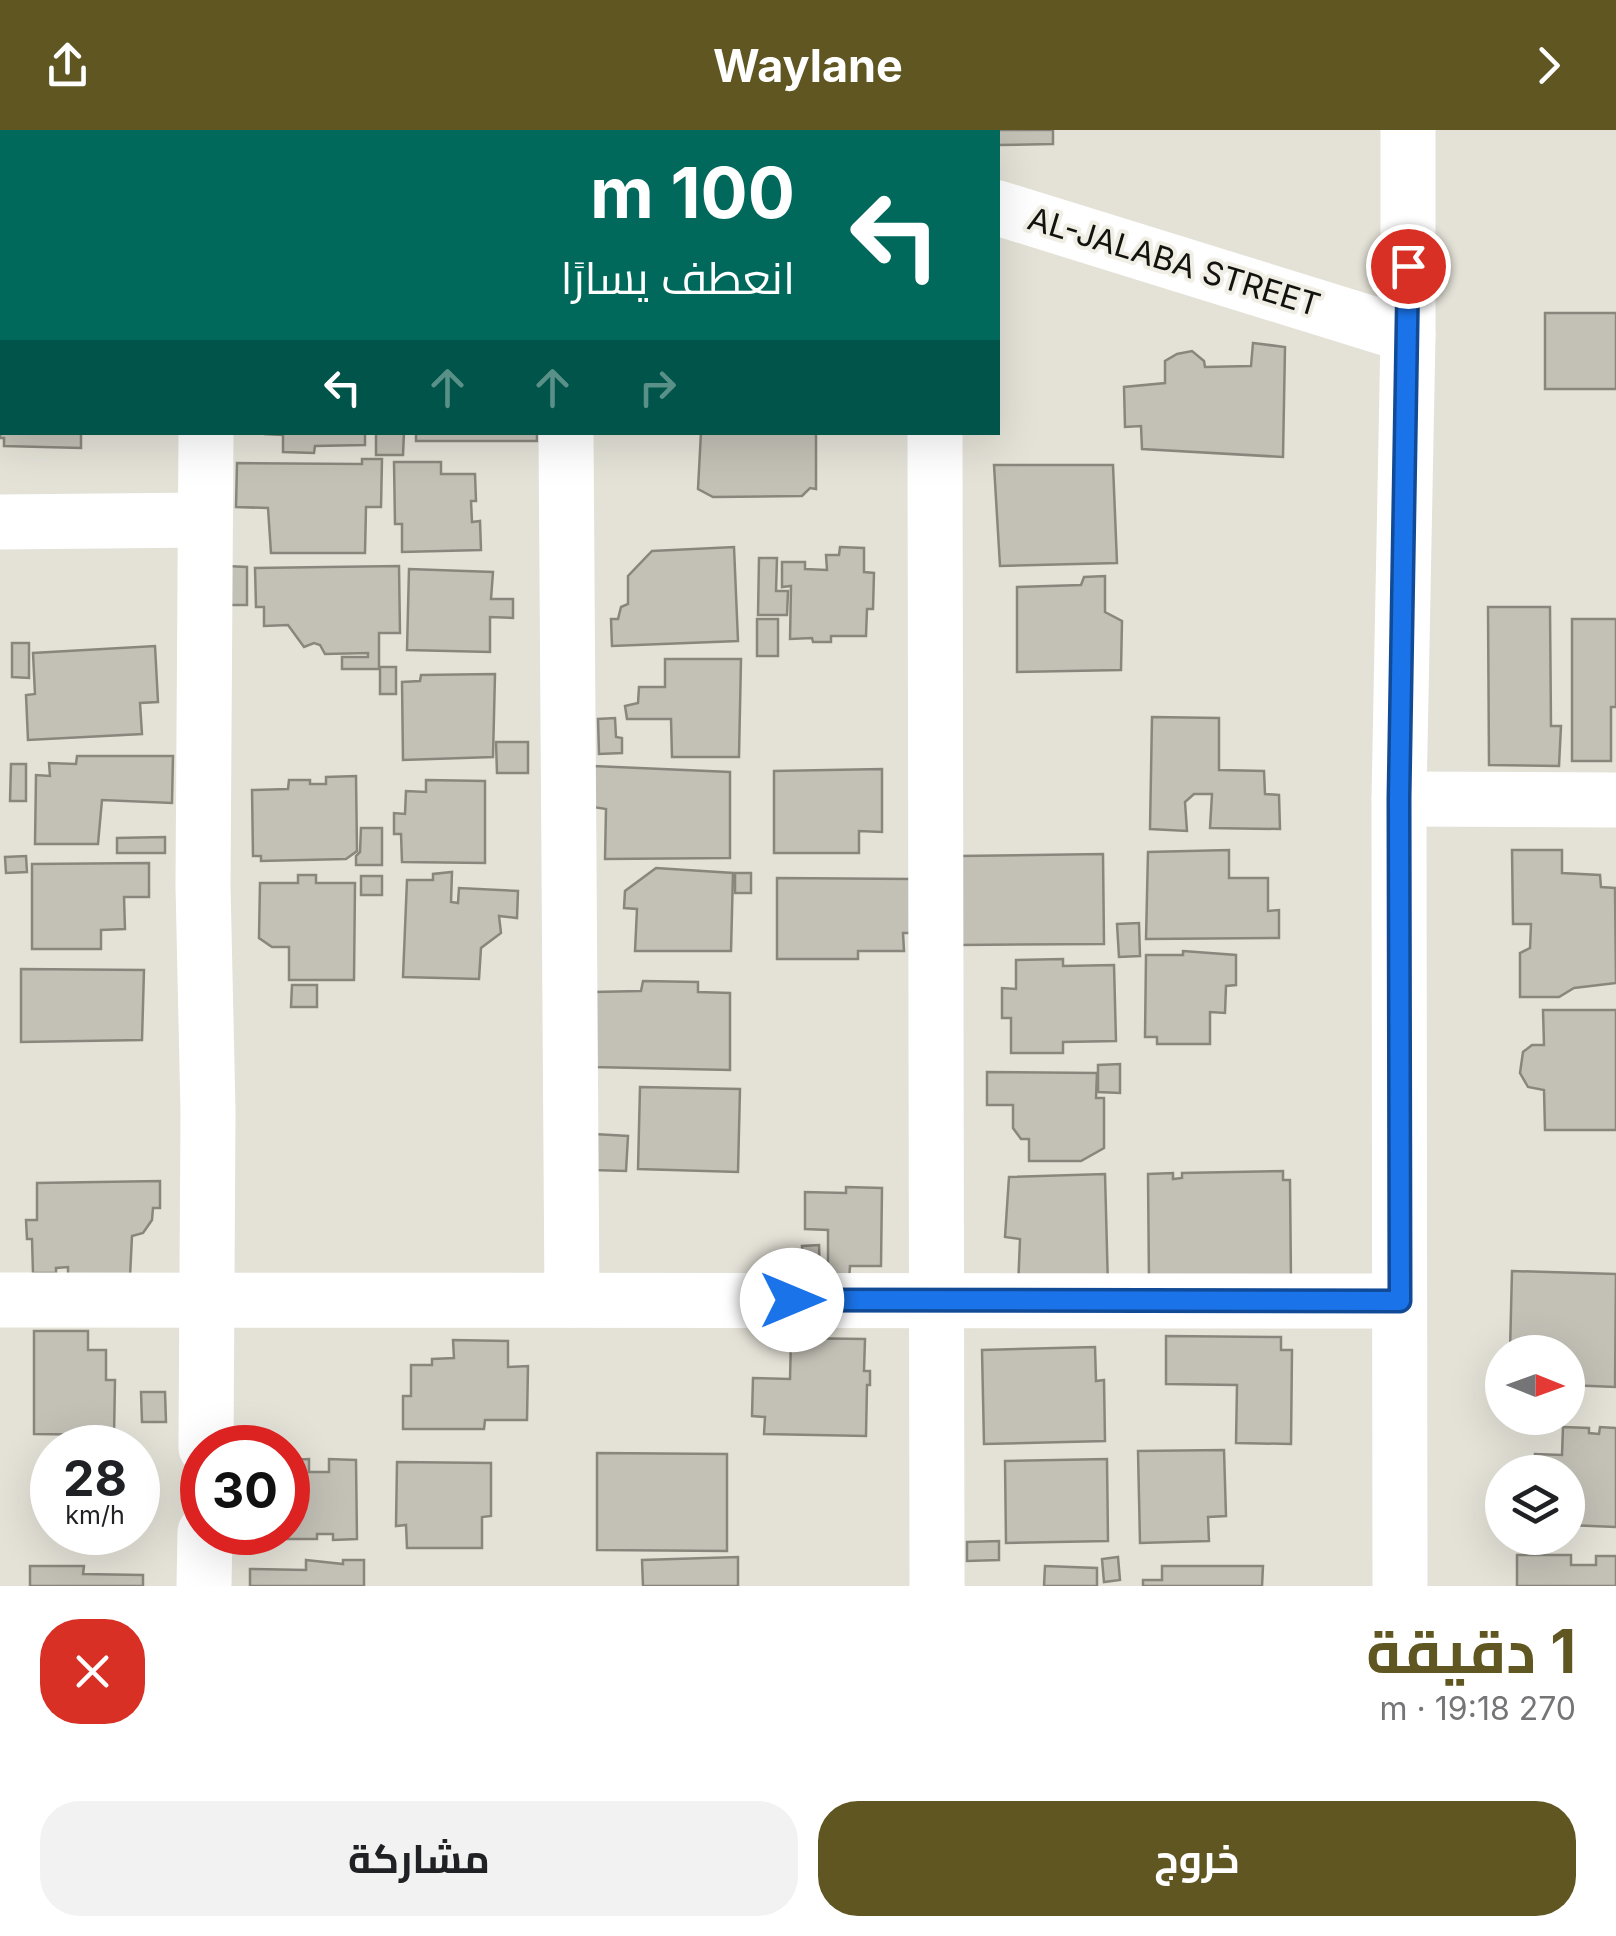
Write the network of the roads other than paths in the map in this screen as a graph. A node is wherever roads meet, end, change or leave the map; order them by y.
1 (1408, 130) edge
2 (1000, 209) edge
3 (1408, 335) junction
4 (206, 435) edge
5 (566, 435) edge
6 (935, 435) edge
7 (204, 520) junction
8 (0, 522) edge
9 (1399, 798) junction
10 (1616, 800) edge
11 (0, 1300) edge
12 (209, 1300) junction
13 (572, 1300) junction
14 (939, 1300) junction
15 (1400, 1301) junction
16 (206, 1425) edge
17 (205, 1555) edge
18 (204, 1586) edge
19 (937, 1586) edge
20 (1400, 1586) edge

1 - 3 street
2 - 3 street, AL-JALABA STREET
3 - 9 street
4 - 7 street
5 - 13 street
6 - 14 street
7 - 8 street
7 - 12 street
9 - 10 street
9 - 15 street
11 - 12 street
12 - 13 street
12 - 16 street
13 - 14 street
14 - 15 street
14 - 19 street
15 - 20 street
17 - 18 street

